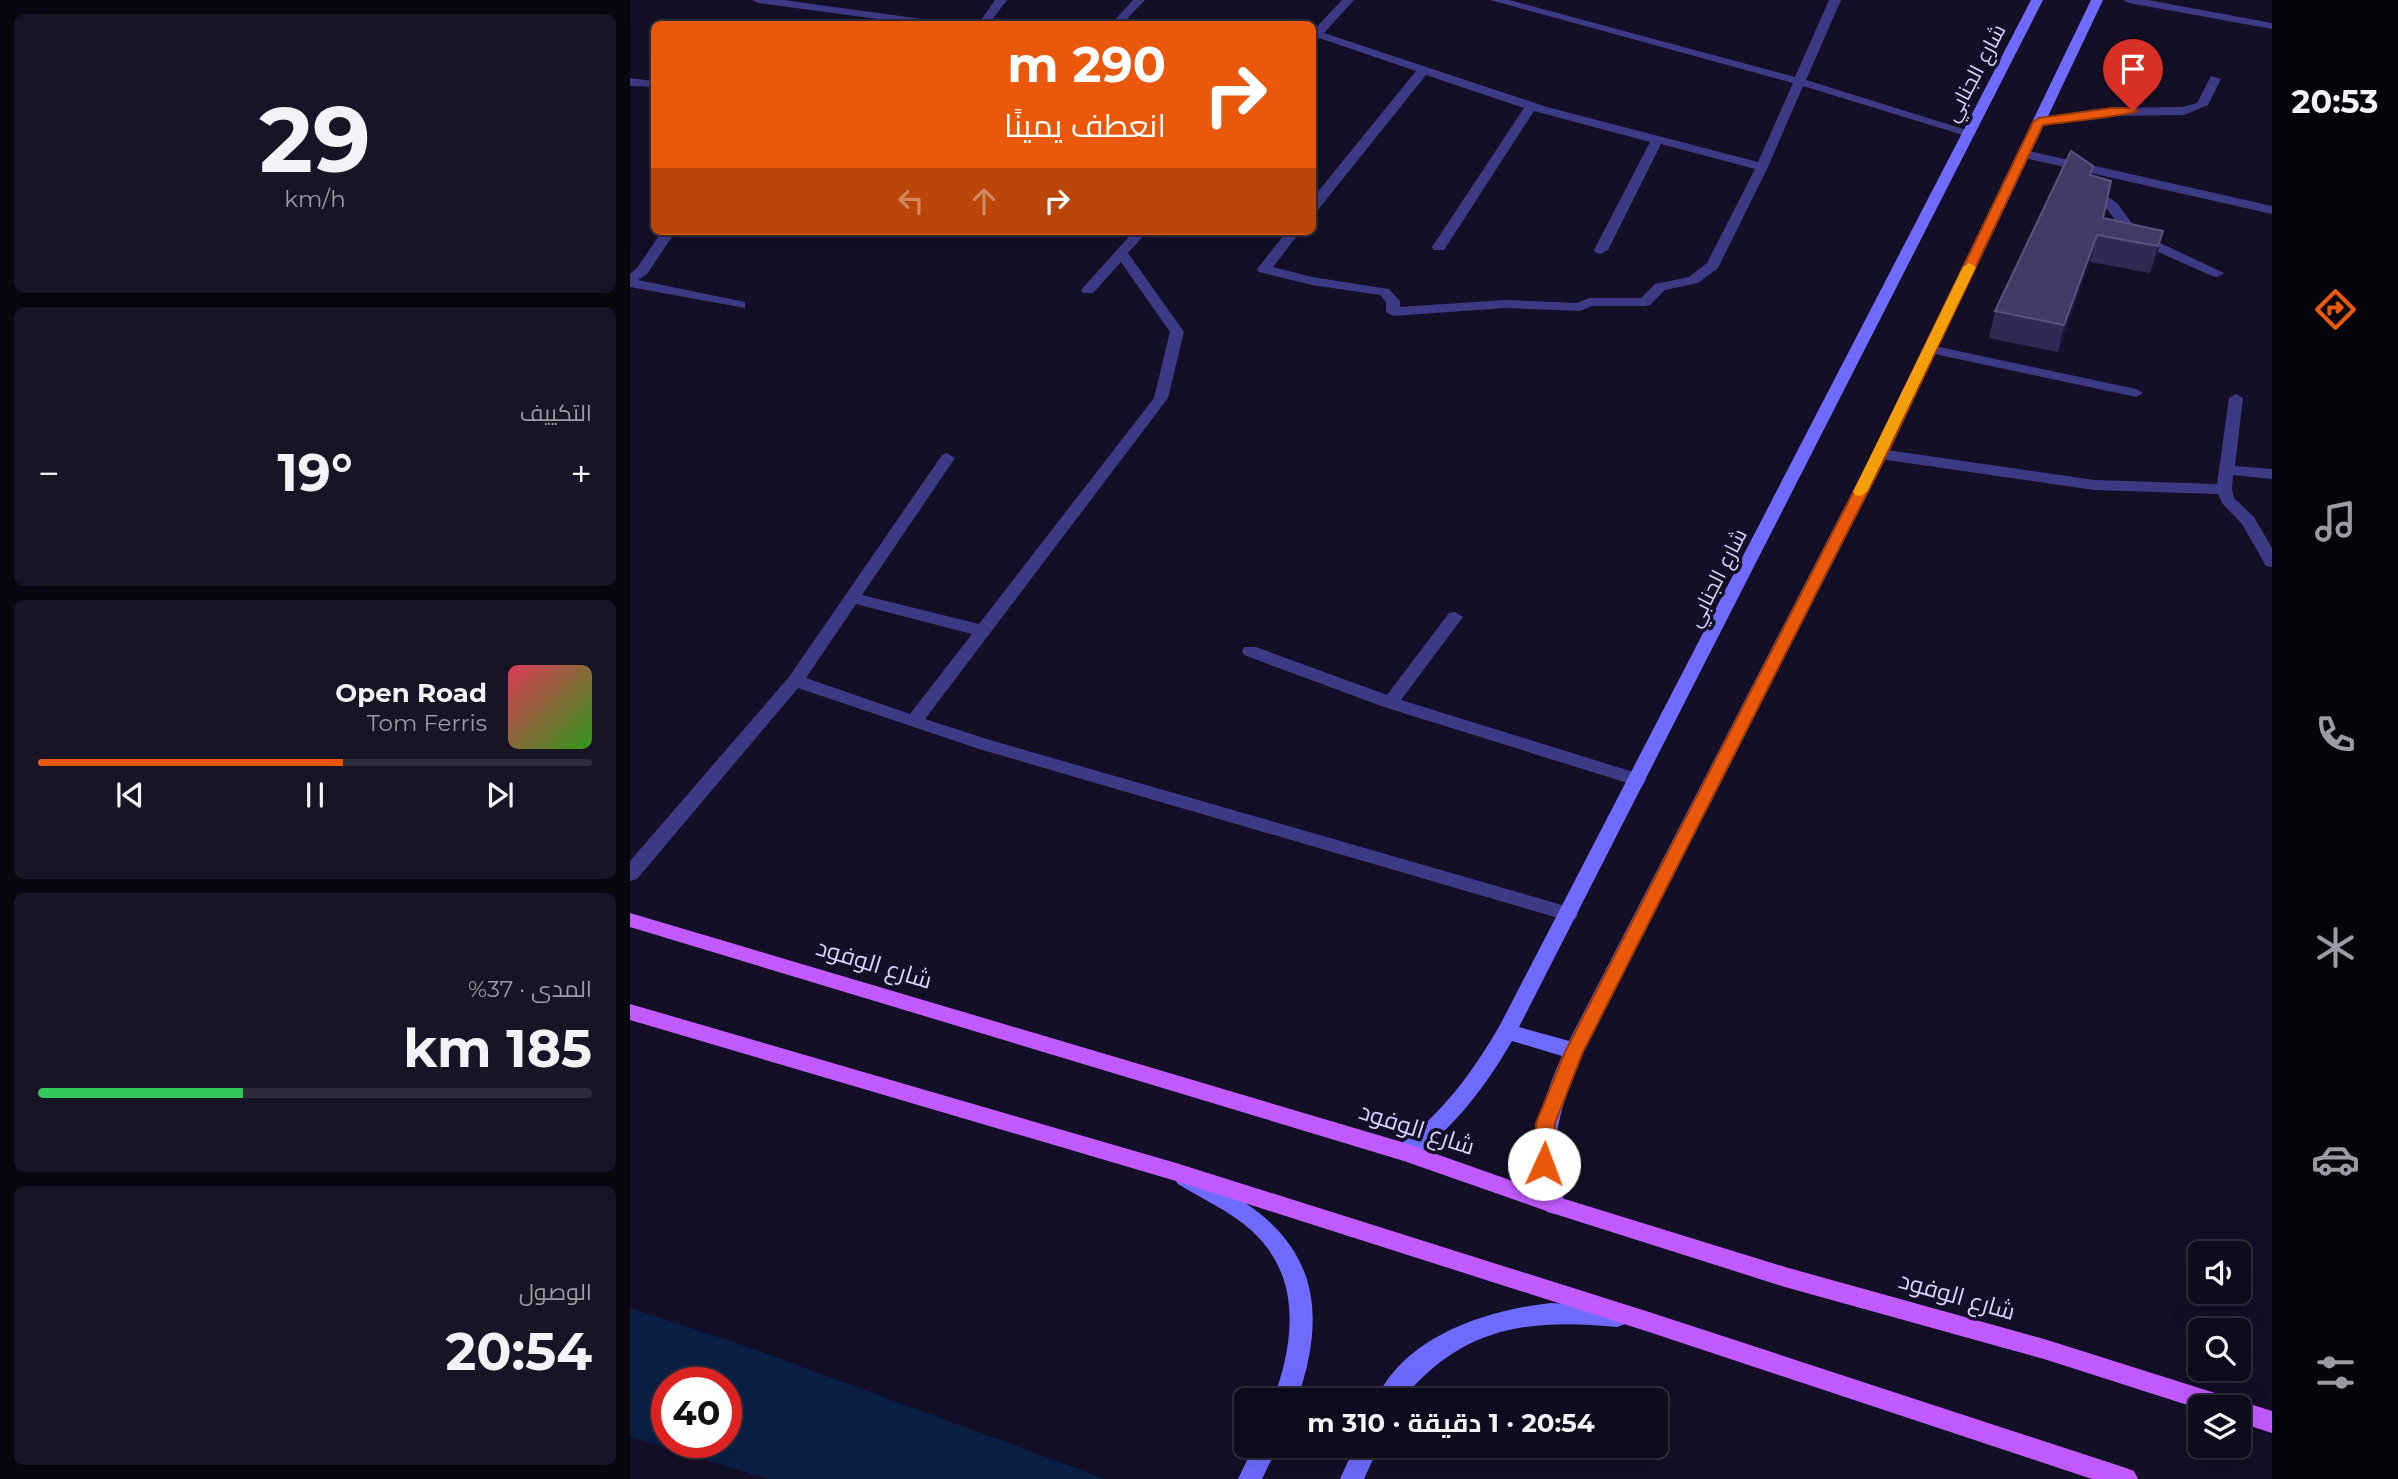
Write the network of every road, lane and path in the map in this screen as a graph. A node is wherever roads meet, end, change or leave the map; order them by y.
1 (758, 0) edge
2 (1001, 0) edge
3 (1139, 0) edge
4 (1348, 0) edge
5 (1496, 0) edge
6 (1835, 0) edge
7 (2038, 0) edge
8 (2097, 0) edge
9 (2129, 0) edge
10 (782, 2) edge
11 (859, 13) junction
12 (852, 21) edge
13 (916, 21) edge
14 (985, 21) edge
15 (1119, 21) edge
16 (2272, 26) edge
17 (1316, 35) edge
18 (1316, 36) edge
19 (1423, 71) junction
20 (2214, 79) dead end
21 (630, 82) edge
22 (1801, 82) junction
23 (651, 84) edge
24 (1531, 106) junction
25 (2039, 122) junction
26 (1967, 132) junction
27 (1657, 140) junction
28 (2024, 154) junction
29 (1762, 167) junction
30 (2084, 167) junction
31 (1316, 203) edge
32 (2272, 210) edge
33 (666, 235) edge
34 (1136, 235) edge
35 (1291, 235) edge
36 (1439, 247) dead end
37 (1601, 250) dead end
38 (1121, 252) junction
39 (2217, 273) dead end
40 (630, 282) edge
41 (1088, 290) dead end
42 (740, 305) dead end
43 (1930, 349) junction
44 (2136, 393) dead end
45 (2236, 398) dead end
46 (1880, 454) junction
47 (947, 458) dead end
48 (2225, 470) junction
49 (2272, 474) edge
50 (2224, 489) junction
51 (2272, 562) edge
52 (852, 598) junction
53 (1455, 617) dead end
54 (983, 631) junction
55 (1250, 651) dead end
56 (795, 681) junction
57 (1390, 703) junction
58 (914, 721) junction
59 (1637, 780) junction
60 (630, 874) edge
61 (1569, 914) junction
62 (630, 920) edge
63 (630, 1013) edge
64 (1507, 1031) junction
65 (1574, 1052) junction
66 (1405, 1152) junction
67 (1176, 1172) junction
68 (1555, 1205) junction
69 (1649, 1322) junction
70 (1290, 1388) edge
71 (1398, 1388) edge
72 (2188, 1395) edge
73 (2251, 1415) edge
74 (2272, 1422) edge
75 (1260, 1458) edge
76 (1362, 1458) edge
77 (1250, 1479) edge
78 (1352, 1479) edge
79 (2126, 1479) edge

1 - 10 street
2 - 14 street
3 - 15 street
4 - 17 street
5 - 22 street
6 - 22 street
7 - 26 street, شارع الجنابي
8 - 25 street
9 - 16 street
10 - 11 street
11 - 12 street
11 - 13 street
18 - 19 street
19 - 24 street
19 - 31 street
20 - 25 street
21 - 23 street
22 - 26 street
22 - 29 street
24 - 27 street
24 - 36 street
25 - 28 street
26 - 59 street, شارع الجنابي
27 - 29 street
27 - 37 street
28 - 30 street
28 - 43 street
29 - 35 street
30 - 32 street
30 - 39 street
33 - 40 street
34 - 38 street
38 - 41 street
38 - 54 street
40 - 42 street
43 - 44 street
43 - 46 street
45 - 48 street
46 - 50 street
46 - 65 street
47 - 52 street
48 - 49 street
48 - 50 street
50 - 51 street
52 - 54 street
52 - 56 street
53 - 57 street
54 - 58 street
55 - 57 street
56 - 58 street
56 - 60 street
57 - 59 street
58 - 61 street
59 - 61 street, شارع الجنابي
61 - 64 street, شارع الجنابي
62 - 66 main road, شارع الوفود
63 - 67 main road
64 - 65 street
64 - 66 street, شارع الجنابي
65 - 68 street
66 - 68 main road, شارع الوفود
67 - 69 main road
67 - 70 street
68 - 72 main road, شارع الوفود
69 - 71 street
69 - 79 main road
73 - 74 main road
75 - 77 street
76 - 78 street

